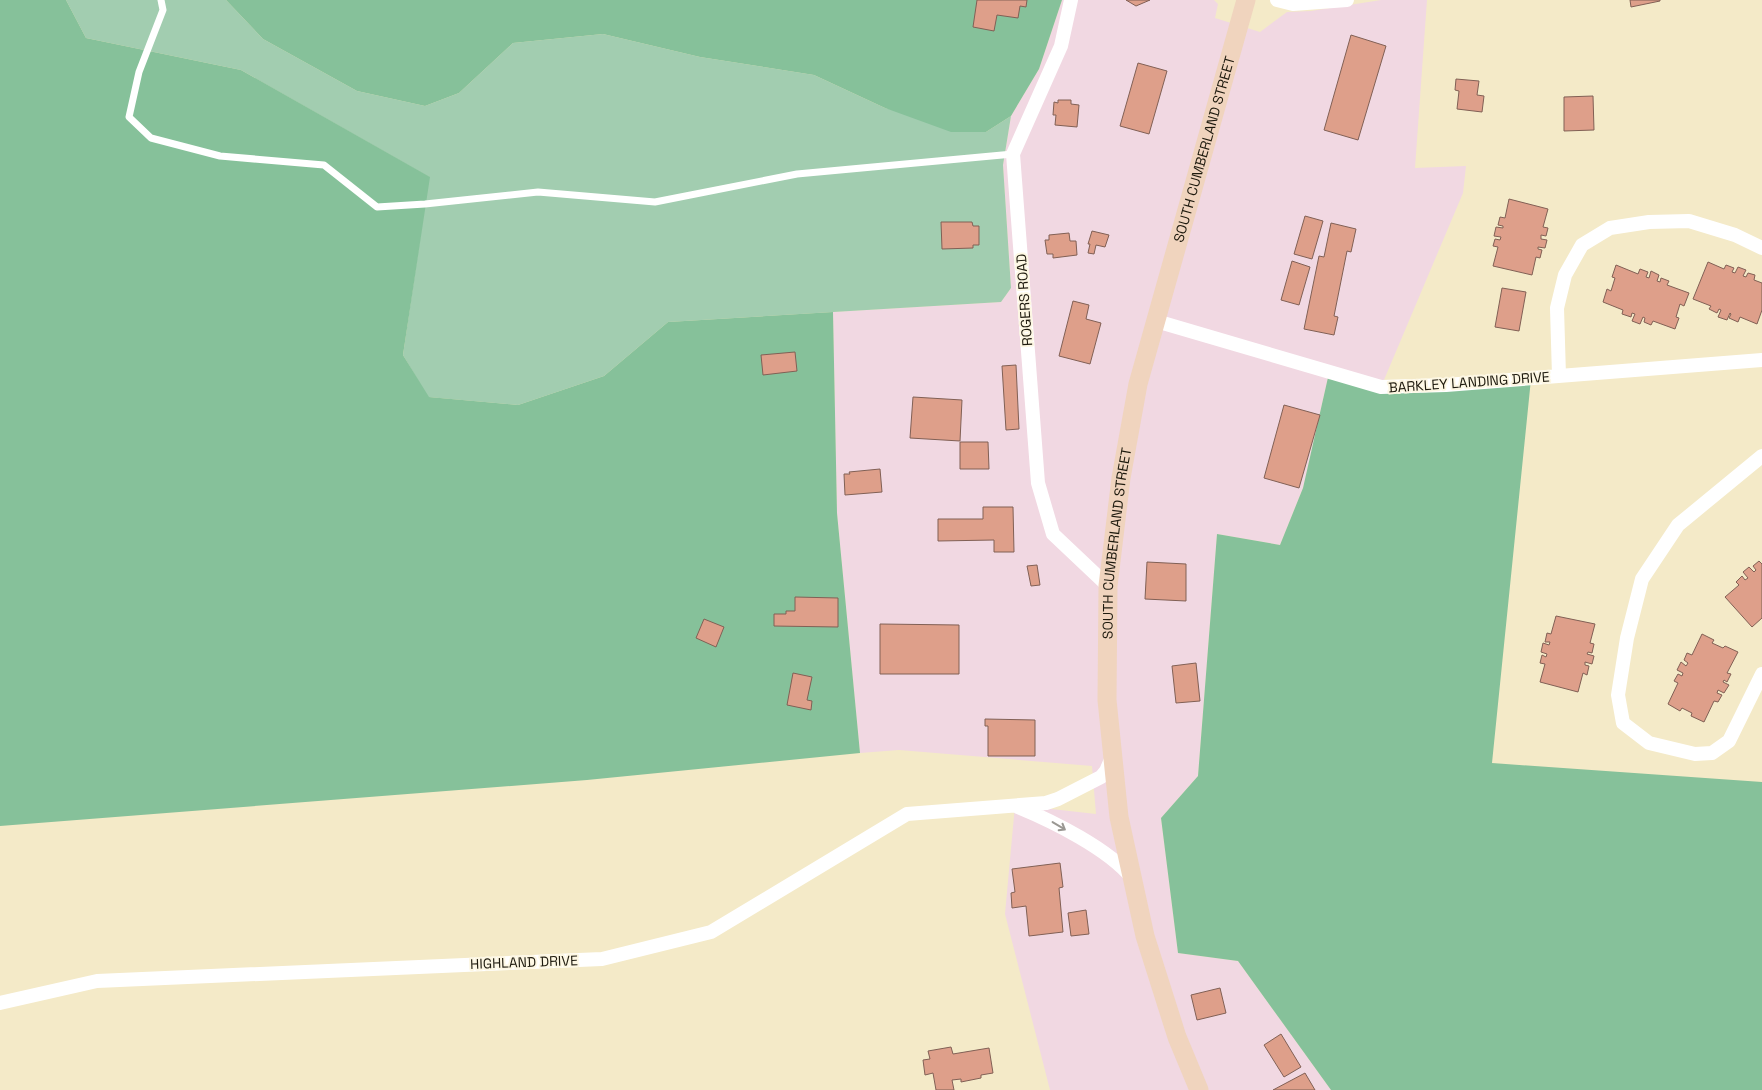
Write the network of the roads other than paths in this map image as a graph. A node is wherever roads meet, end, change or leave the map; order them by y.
1 (161, 0) edge
2 (1070, 0) edge
3 (1246, 0) edge
4 (1278, 0) edge
5 (1347, 0) edge
6 (1013, 154) junction
7 (1762, 248) edge
8 (1156, 321) junction
9 (1762, 360) edge
10 (1558, 376) junction
11 (1762, 456) edge
12 (1108, 586) junction
13 (1762, 674) edge
14 (1113, 755) junction
15 (1015, 806) junction
16 (1132, 878) junction
17 (0, 1003) edge
18 (1199, 1090) edge

1 - 6 lane
2 - 6 street, ROGERS ROAD
3 - 8 main road, SOUTH CUMBERLAND STREET
4 - 5 street
6 - 12 street, ROGERS ROAD
7 - 10 street
8 - 10 street, BARKLEY LANDING DRIVE
8 - 12 main road, SOUTH CUMBERLAND STREET
9 - 10 street, BARKLEY LANDING DRIVE
11 - 13 street
12 - 14 main road, SOUTH CUMBERLAND STREET
14 - 15 street, HIGHLAND DRIVE
14 - 16 main road, SOUTH CUMBERLAND STREET
15 -> 16 street
15 - 17 street, HIGHLAND DRIVE
16 - 18 main road, SOUTH CUMBERLAND STREET

